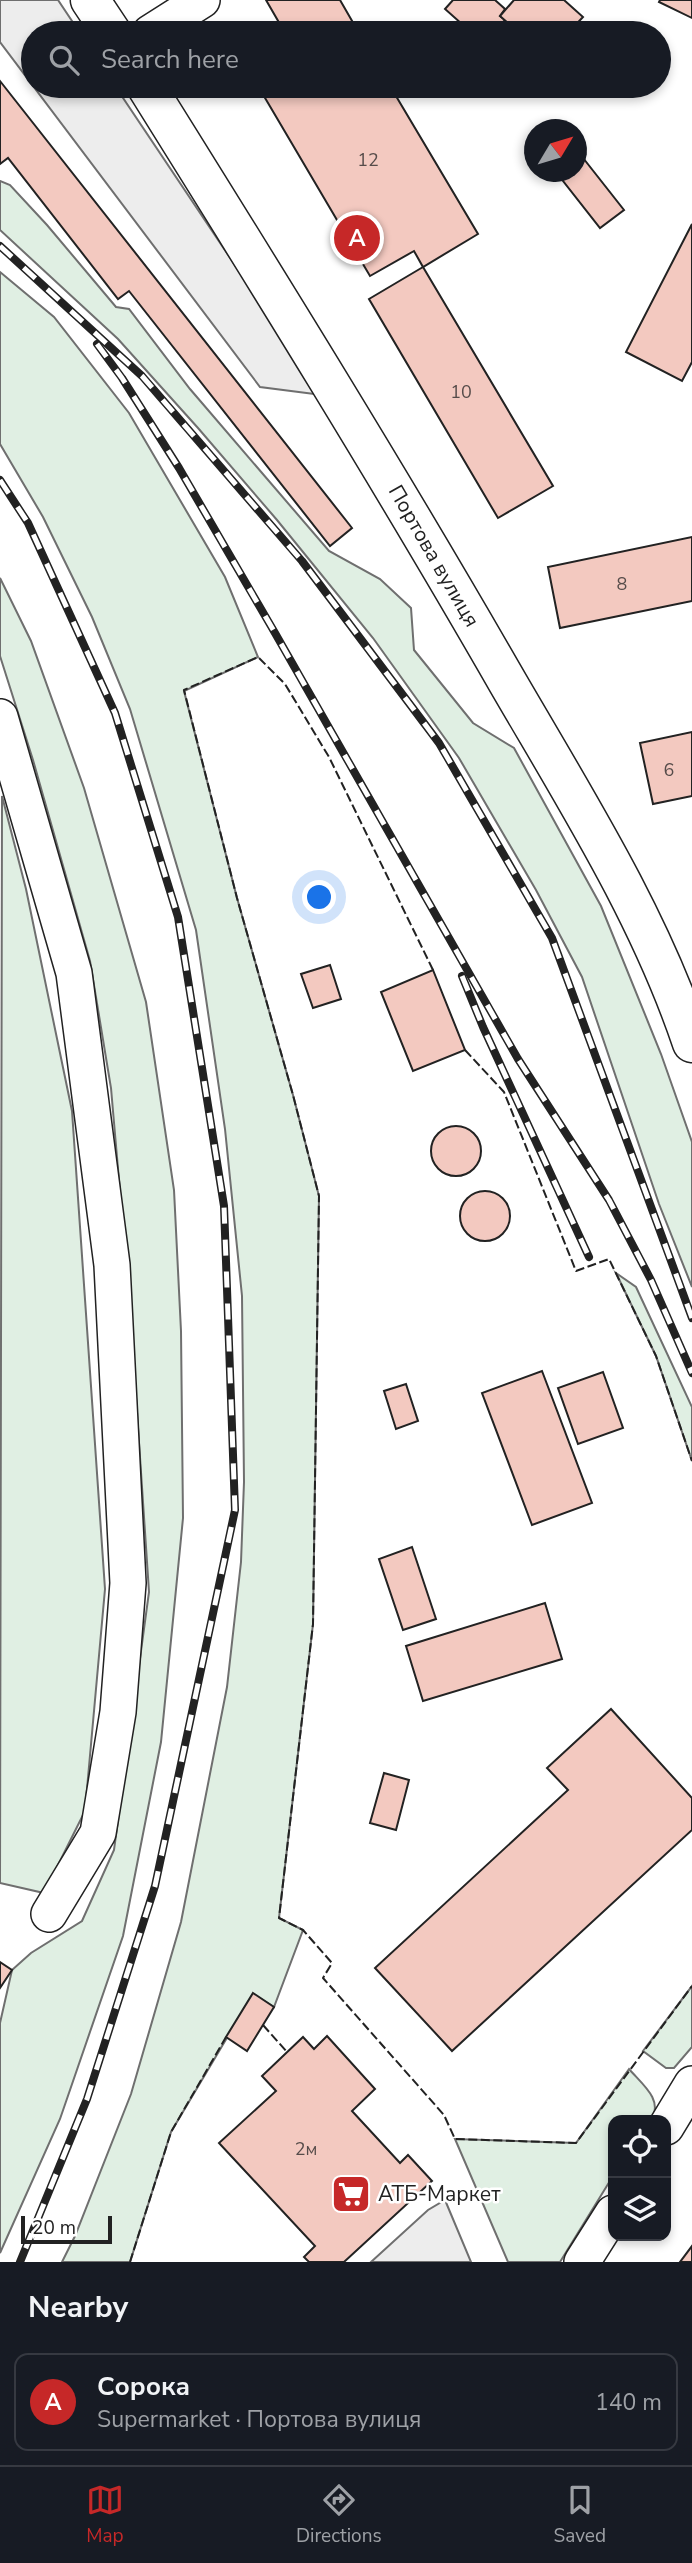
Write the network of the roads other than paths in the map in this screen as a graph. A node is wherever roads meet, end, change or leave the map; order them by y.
1 (90, 0) edge
2 (202, 0) edge
3 (104, 21) edge
4 (169, 21) edge
5 (153, 98) edge
6 (0, 717) edge
7 (692, 1043) edge
8 (49, 1914) dead end
9 (692, 2084) edge
10 (671, 2119) edge
11 (608, 2221) edge
12 (582, 2262) edge

1 - 3 main road
2 - 4 street
5 - 7 main road, Портова вулиця
6 - 8 street
9 - 10 street
11 - 12 street

